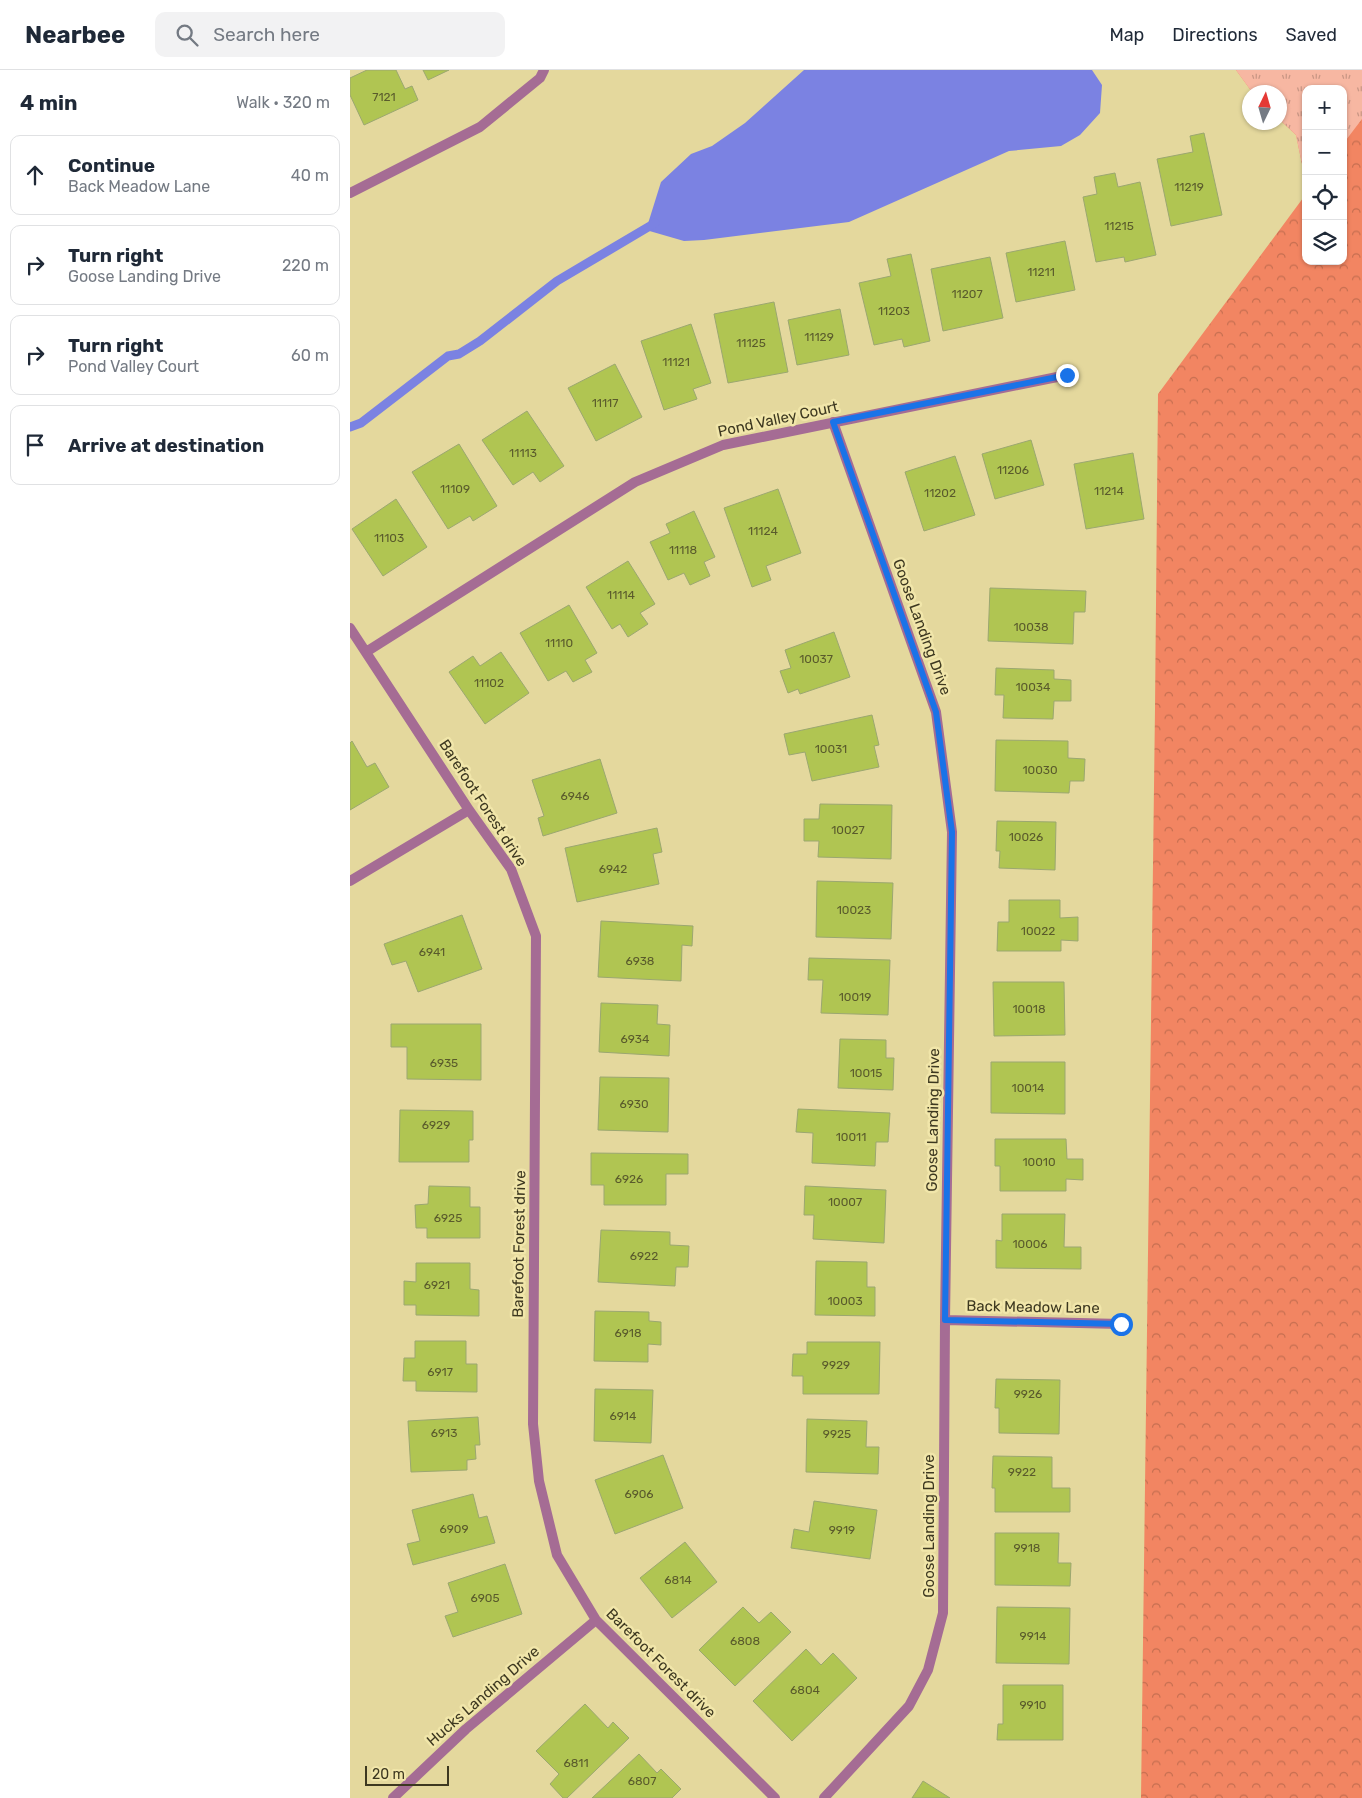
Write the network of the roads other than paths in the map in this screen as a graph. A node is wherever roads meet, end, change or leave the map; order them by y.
1 (544, 70) edge
2 (350, 193) edge
3 (1067, 375) dead end
4 (833, 422) junction
5 (350, 628) edge
6 (366, 652) junction
7 (469, 810) junction
8 (350, 881) edge
9 (945, 1320) junction
10 (1121, 1324) dead end
11 (596, 1620) junction
12 (393, 1798) edge
13 (775, 1798) edge
14 (824, 1798) edge

1 - 2 street
3 - 4 street, Pond Valley Court
4 - 6 street, Pond Valley Court
4 - 9 street, Goose Landing Drive
5 - 6 street
6 - 7 street, Barefoot Forest drive
7 - 8 street
7 - 11 street, Barefoot Forest drive
9 - 10 street, Back Meadow Lane
9 - 14 street, Goose Landing Drive
11 - 12 street, Hucks Landing Drive
11 - 13 street, Barefoot Forest drive

